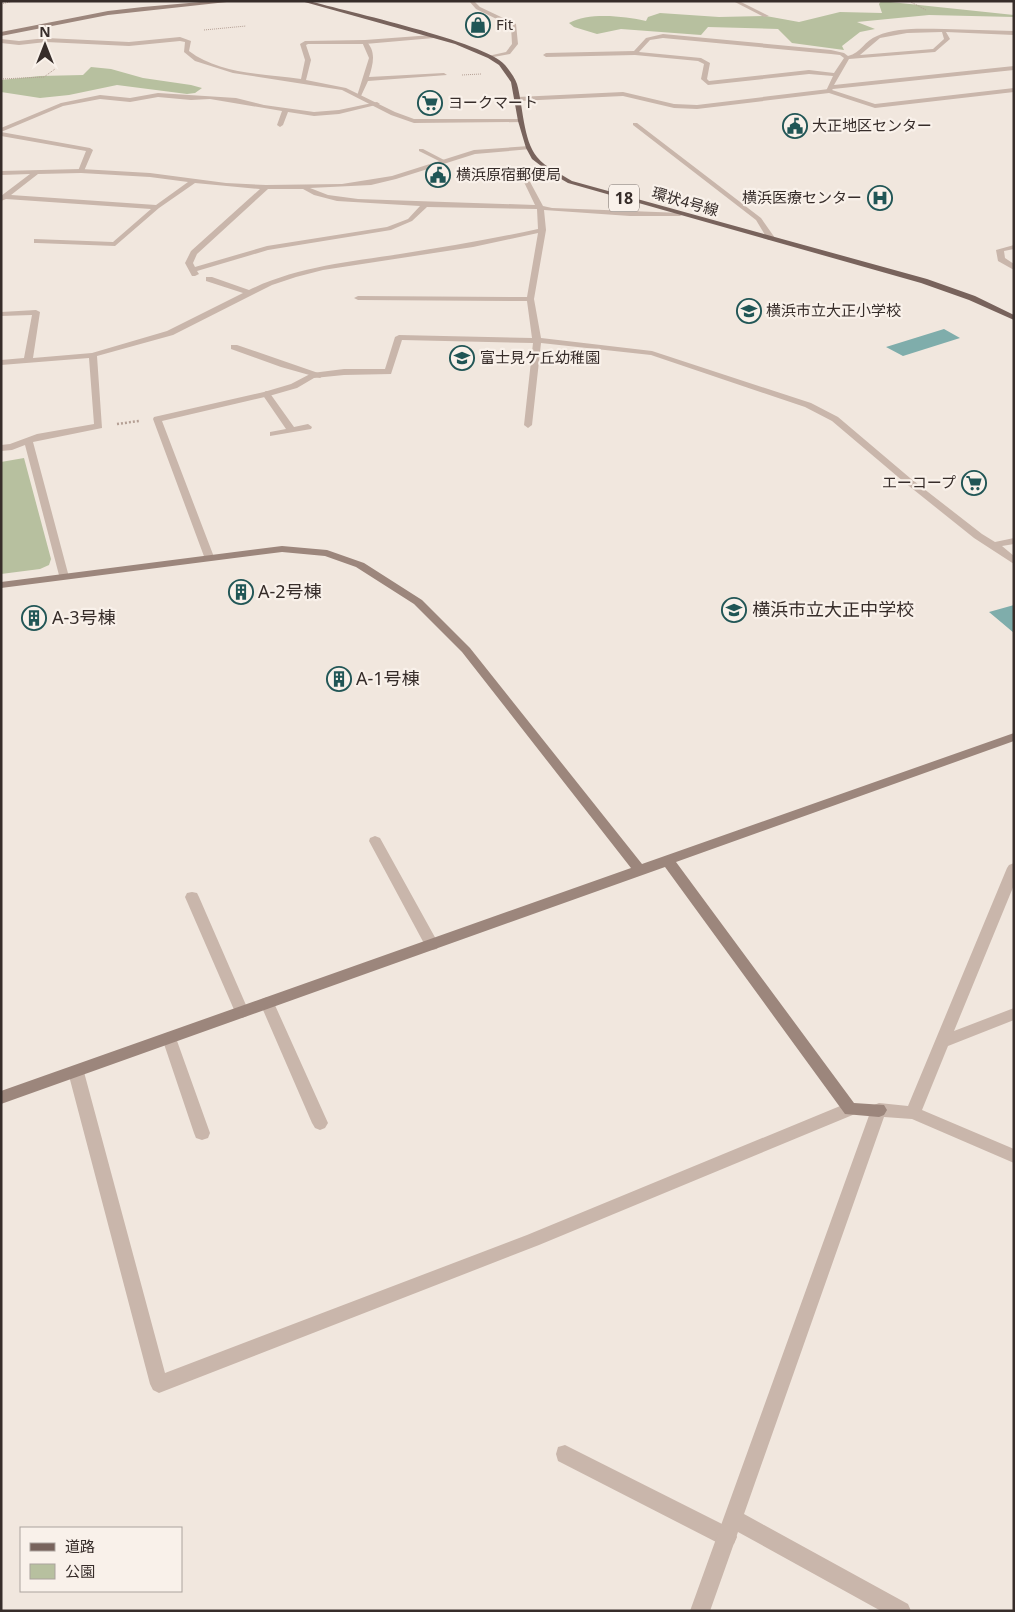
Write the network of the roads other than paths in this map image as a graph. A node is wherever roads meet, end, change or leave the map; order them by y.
1 (205, 1) edge
2 (234, 1) edge
3 (303, 1) edge
4 (471, 1) edge
5 (735, 1) edge
6 (197, 3) junction
7 (766, 16) dead end
8 (944, 32) junction
9 (1014, 33) edge
10 (1, 34) edge
11 (432, 37) junction
12 (947, 40) junction
13 (957, 40) dead end
14 (1, 41) edge
15 (365, 42) junction
16 (634, 53) junction
17 (546, 55) dead end
18 (490, 57) junction
19 (855, 57) junction
20 (847, 58) junction
21 (1014, 68) edge
22 (836, 74) junction
23 (444, 76) dead end
24 (366, 79) junction
25 (303, 81) junction
26 (830, 89) junction
27 (1014, 90) edge
28 (359, 95) junction
29 (518, 99) junction
30 (377, 104) junction
31 (286, 110) junction
32 (521, 121) junction
33 (635, 124) dead end
34 (280, 125) dead end
35 (1, 132) edge
36 (529, 148) junction
37 (421, 150) dead end
38 (443, 161) junction
39 (80, 171) junction
40 (551, 171) junction
41 (1, 172) edge
42 (38, 172) junction
43 (195, 180) junction
44 (266, 187) junction
45 (304, 188) junction
46 (3, 198) edge
47 (425, 205) junction
48 (157, 207) junction
49 (540, 207) junction
50 (680, 214) junction
51 (542, 230) junction
52 (770, 238) junction
53 (37, 241) dead end
54 (1014, 247) edge
55 (1014, 268) edge
56 (209, 279) dead end
57 (249, 293) junction
58 (358, 298) dead end
59 (530, 299) junction
60 (1, 314) edge
61 (1014, 318) edge
62 (537, 340) junction
63 (234, 347) dead end
64 (94, 355) junction
65 (28, 361) junction
66 (1, 363) edge
67 (320, 375) junction
68 (266, 394) junction
69 (528, 424) dead end
70 (308, 427) dead end
71 (291, 429) junction
72 (273, 434) dead end
73 (28, 441) junction
74 (1, 448) edge
75 (1014, 541) edge
76 (994, 545) junction
77 (209, 557) junction
78 (1014, 561) edge
79 (64, 576) junction
80 (1, 585) edge
81 (1014, 737) edge
82 (375, 841) dead end
83 (667, 860) junction
84 (1014, 868) edge
85 (640, 871) junction
86 (192, 897) dead end
87 (432, 945) junction
88 (267, 1003) junction
89 (242, 1012) junction
90 (1014, 1014) edge
91 (169, 1038) junction
92 (944, 1042) junction
93 (76, 1072) junction
94 (1, 1098) edge
95 (850, 1109) junction
96 (879, 1110) junction
97 (913, 1113) junction
98 (320, 1123) dead end
99 (202, 1133) dead end
100 (1014, 1156) edge
101 (565, 1454) dead end
102 (731, 1528) junction
103 (700, 1611) edge
104 (901, 1611) edge

1 - 6 street
2 - 6 street
3 - 11 main road, 環状4号線 / 18
4 - 18 street
5 - 7 street
6 - 10 street
8 - 9 street
8 - 12 street
8 - 19 street
11 - 15 street
11 - 18 main road, 環状4号線 / 18
12 - 13 street
12 - 19 street
14 - 25 street
15 - 24 street
15 - 25 street
16 - 17 street
16 - 20 street
16 - 22 street
18 - 29 main road, 環状4号線 / 18
19 - 20 street
20 - 22 street
21 - 26 street
22 - 26 street
23 - 24 street
24 - 28 street
25 - 28 street
26 - 27 street
26 - 29 street
28 - 30 street
29 - 32 main road, 環状4号線 / 18
30 - 31 street
30 - 32 street
31 - 34 street
31 - 35 street
32 - 36 main road, 環状4号線 / 18
33 - 52 street
35 - 39 street
36 - 38 street
36 - 40 main road, 環状4号線 / 18
37 - 38 street
38 - 45 street
39 - 42 street
39 - 43 street
40 - 49 street
40 - 50 main road, 環状4号線 / 18
41 - 42 street
42 - 46 street
43 - 44 street
43 - 48 street
44 - 45 street
44 - 47 street
45 - 47 street
46 - 48 street
47 - 49 street
48 - 53 street
49 - 50 street
49 - 51 street
50 - 52 main road, 環状4号線 / 18
51 - 57 street
51 - 59 street
52 - 61 main road, 環状4号線 / 18
54 - 55 street
56 - 57 street
57 - 64 street
58 - 59 street
59 - 62 street
60 - 65 street
62 - 67 street
62 - 69 street
62 - 76 street
63 - 67 street
64 - 65 street
64 - 73 street
65 - 66 street
67 - 68 street
68 - 71 street
68 - 77 street
70 - 71 street
71 - 72 street
73 - 74 street
73 - 79 street
75 - 76 street
76 - 78 street
77 - 79 street
77 - 85 street
79 - 80 street
81 - 83 street
82 - 87 street
83 - 85 street
83 - 95 street
84 - 92 street
85 - 87 street
86 - 89 street
87 - 88 street
88 - 89 street
88 - 98 street
89 - 91 street
90 - 92 street
91 - 93 street
91 - 99 street
92 - 97 street
93 - 94 street
93 - 95 street
95 - 96 street
96 - 97 street
96 - 102 street
97 - 100 street
101 - 102 street
102 - 103 street
102 - 104 street

